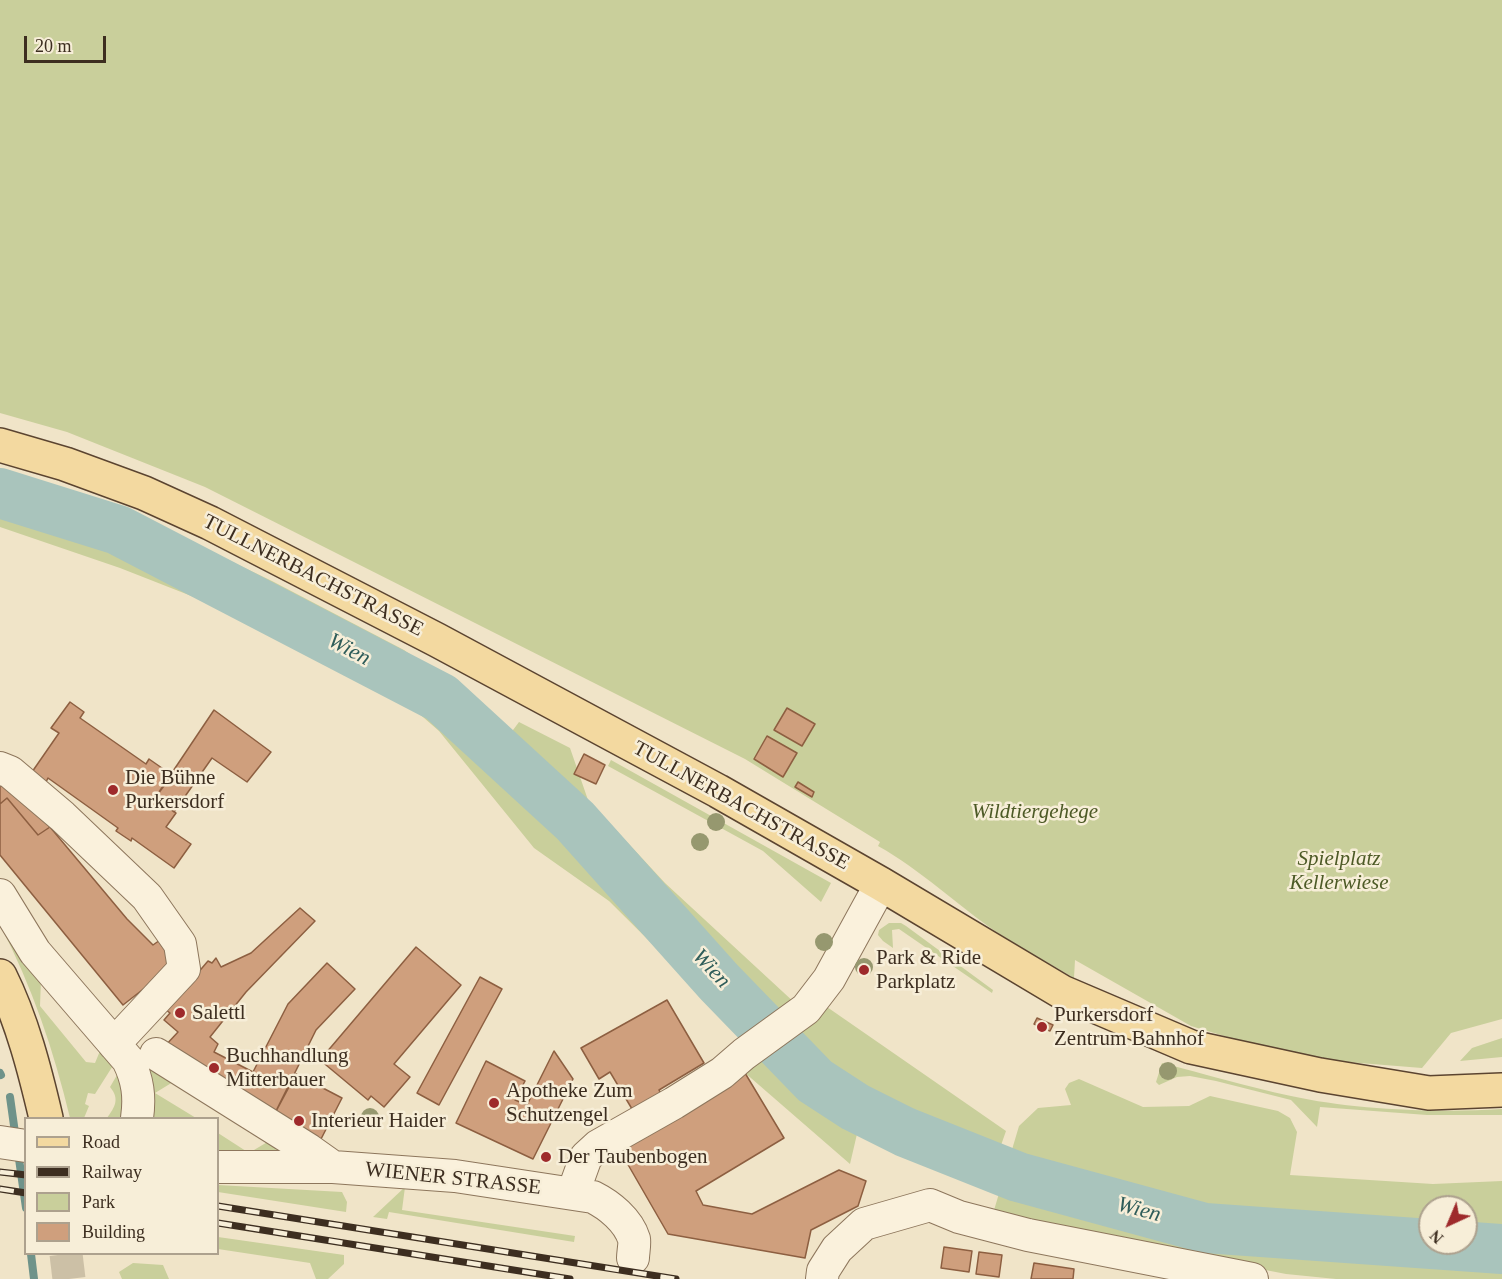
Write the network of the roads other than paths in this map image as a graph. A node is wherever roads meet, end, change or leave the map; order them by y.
1 (0, 445) edge
2 (0, 768) edge
3 (881, 884) junction
4 (0, 895) edge
5 (0, 976) edge
6 (114, 1044) junction
7 (156, 1054) dead end
8 (1502, 1090) edge
9 (46, 1117) edge
10 (137, 1117) edge
11 (0, 1142) edge
12 (24, 1146) edge
13 (219, 1167) edge
14 (333, 1167) junction
15 (573, 1193) junction
16 (633, 1258) dead end
17 (822, 1279) edge
18 (1252, 1279) edge

1 - 3 main road, TULLNERBACHSTRASSE
2 - 6 street
3 - 8 main road, TULLNERBACHSTRASSE
3 - 15 street
4 - 6 street
5 - 9 main road
6 - 10 street
7 - 14 street
11 - 12 street
13 - 14 street, WIENER STRASSE
14 - 15 street, WIENER STRASSE
15 - 16 street, WIENER STRASSE
17 - 18 street

